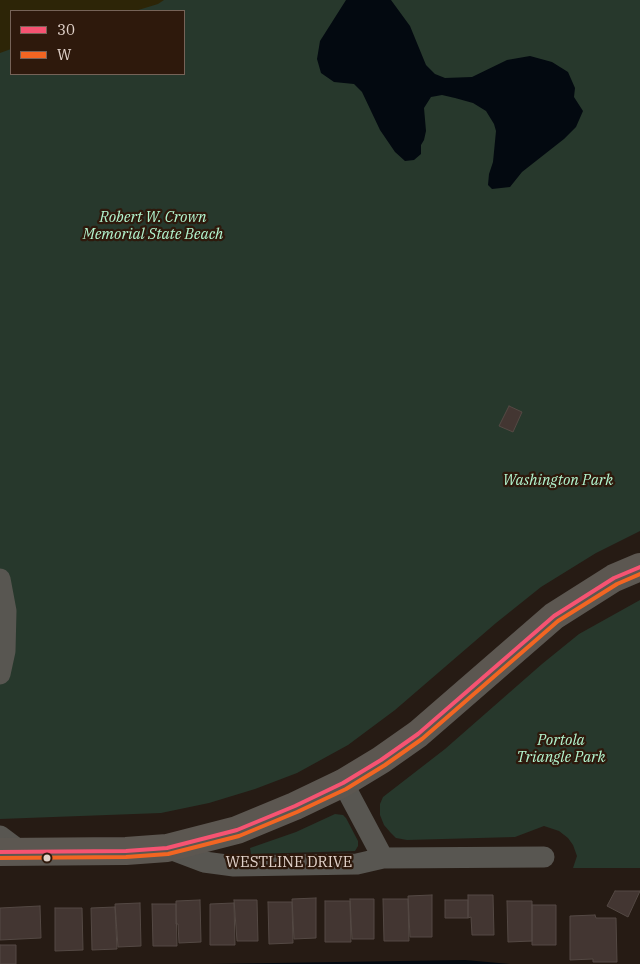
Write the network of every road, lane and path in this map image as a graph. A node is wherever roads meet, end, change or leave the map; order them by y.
1 (640, 567) edge
2 (0, 578) edge
3 (0, 674) edge
4 (343, 783) junction
5 (7, 846) edge
6 (167, 848) junction
7 (383, 858) junction
8 (544, 858) dead end

1 - 4 main road, WESTLINE DRIVE
2 - 3 street
4 - 6 main road, WESTLINE DRIVE
4 - 7 street
5 - 6 main road, WESTLINE DRIVE
6 - 7 street, WESTLINE DRIVE
7 - 8 street, WESTLINE DRIVE

